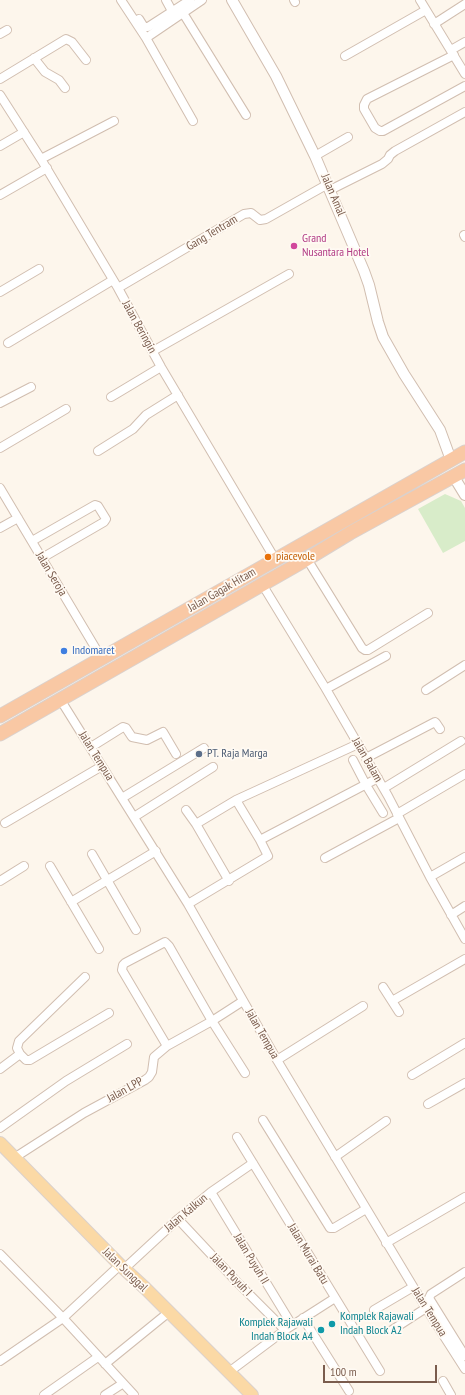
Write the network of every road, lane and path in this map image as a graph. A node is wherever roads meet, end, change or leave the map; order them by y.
1 (121, 0) edge
2 (127, 0) edge
3 (166, 0) edge
4 (190, 0) edge
5 (202, 0) edge
6 (232, 0) edge
7 (420, 0) edge
8 (465, 4) edge
9 (426, 10) junction
10 (172, 11) junction
11 (183, 13) junction
12 (434, 24) junction
13 (146, 38) junction
14 (465, 42) edge
15 (452, 52) junction
16 (345, 56) dead end
17 (34, 58) junction
18 (86, 60) dead end
19 (465, 74) edge
20 (0, 79) edge
21 (465, 86) edge
22 (65, 88) dead end
23 (0, 96) edge
24 (465, 112) edge
25 (246, 115) dead end
26 (114, 121) dead end
27 (193, 121) dead end
28 (24, 132) junction
29 (348, 137) dead end
30 (0, 146) edge
31 (315, 156) junction
32 (41, 159) junction
33 (47, 168) junction
34 (329, 187) junction
35 (0, 195) edge
36 (39, 269) dead end
37 (289, 274) dead end
38 (113, 280) junction
39 (118, 288) junction
40 (0, 292) edge
41 (8, 344) dead end
42 (153, 351) junction
43 (161, 367) junction
44 (31, 387) dead end
45 (178, 395) junction
46 (111, 397) dead end
47 (0, 403) edge
48 (66, 409) dead end
49 (0, 448) edge
50 (98, 451) dead end
51 (465, 452) edge
52 (451, 460) junction
53 (459, 474) edge
54 (0, 488) edge
55 (465, 495) edge
56 (18, 518) junction
57 (0, 528) edge
58 (32, 542) junction
59 (42, 558) junction
60 (275, 559) junction
61 (307, 559) junction
62 (262, 584) junction
63 (428, 613) dead end
64 (177, 616) junction
65 (185, 628) junction
66 (386, 656) dead end
67 (102, 659) junction
68 (465, 666) edge
69 (326, 689) junction
70 (426, 690) dead end
71 (60, 699) junction
72 (0, 716) edge
73 (440, 729) dead end
74 (0, 734) edge
75 (462, 741) dead end
76 (358, 744) junction
77 (91, 747) junction
78 (204, 748) dead end
79 (176, 754) dead end
80 (366, 758) junction
81 (353, 760) dead end
82 (102, 766) junction
83 (213, 767) dead end
84 (465, 774) edge
85 (378, 778) junction
86 (366, 785) junction
87 (384, 788) junction
88 (122, 798) junction
89 (236, 800) junction
90 (186, 810) dead end
91 (383, 813) dead end
92 (398, 816) junction
93 (134, 817) junction
94 (5, 823) dead end
95 (196, 824) junction
96 (260, 840) junction
97 (156, 852) junction
98 (92, 854) dead end
99 (465, 857) edge
100 (325, 858) dead end
101 (24, 866) dead end
102 (50, 866) dead end
103 (430, 877) junction
104 (107, 879) junction
105 (0, 880) edge
106 (228, 881) junction
107 (71, 902) junction
108 (188, 904) junction
109 (465, 906) edge
110 (450, 915) junction
111 (136, 930) dead end
112 (465, 939) edge
113 (100, 949) dead end
114 (465, 959) edge
115 (85, 977) dead end
116 (383, 987) dead end
117 (243, 1001) junction
118 (392, 1001) junction
119 (364, 1006) dead end
120 (399, 1012) dead end
121 (110, 1013) dead end
122 (212, 1021) junction
123 (465, 1043) edge
124 (128, 1044) dead end
125 (166, 1046) junction
126 (20, 1054) junction
127 (277, 1060) junction
128 (0, 1068) edge
129 (245, 1073) dead end
130 (412, 1075) dead end
131 (465, 1083) edge
132 (428, 1104) dead end
133 (263, 1120) dead end
134 (386, 1121) dead end
135 (0, 1128) edge
136 (237, 1137) dead end
137 (2, 1147) edge
138 (335, 1157) junction
139 (14, 1158) junction
140 (253, 1164) junction
141 (211, 1192) junction
142 (465, 1197) edge
143 (366, 1209) junction
144 (178, 1219) junction
145 (386, 1243) junction
146 (0, 1254) edge
147 (122, 1267) junction
148 (465, 1272) edge
149 (413, 1287) junction
150 (335, 1298) junction
151 (426, 1308) junction
152 (374, 1310) dead end
153 (169, 1312) junction
154 (63, 1318) junction
155 (303, 1318) junction
156 (288, 1327) junction
157 (392, 1330) dead end
158 (465, 1356) edge
159 (98, 1357) junction
160 (0, 1361) edge
161 (105, 1364) junction
162 (465, 1369) edge
163 (380, 1371) dead end
164 (229, 1372) junction
165 (443, 1380) dead end
166 (122, 1384) junction
167 (349, 1391) dead end
168 (44, 1395) edge
169 (105, 1395) edge
170 (134, 1395) edge
171 (252, 1395) edge
172 (451, 1395) edge

1 - 13 street
2 - 10 street
3 - 10 street
4 - 10 street
5 - 11 street
6 - 31 street, Jalan Amal
7 - 9 street
8 - 12 street
9 - 12 street
9 - 16 street
11 - 13 street
11 - 25 street
12 - 15 street
13 - 27 street
14 - 15 street
15 - 19 street
15 - 21 street
17 - 18 street
17 - 20 street
17 - 22 street
23 - 28 street, Jalan Beringin
24 - 34 street, Gang Tentram
26 - 32 street
28 - 30 street
28 - 32 street, Jalan Beringin
29 - 31 street
31 - 34 street, Jalan Amal
32 - 33 street, Jalan Beringin
33 - 35 street
33 - 38 street, Jalan Beringin
34 - 39 street, Gang Tentram
34 - 52 street, Jalan Amal
36 - 40 street
37 - 42 street
38 - 39 street, Jalan Beringin
38 - 41 street
39 - 42 street, Jalan Beringin
42 - 43 street, Jalan Beringin
43 - 45 street, Jalan Beringin
43 - 46 street
44 - 47 street
45 - 50 street
45 - 60 street, Jalan Beringin
48 - 49 street
51 - 52 highway, Jalan Gagak Hitam
52 - 60 highway, Jalan Gagak Hitam
53 - 55 street
53 - 61 highway, Jalan Gagak Hitam
54 - 56 street, Jalan Seroja
56 - 57 street
56 - 58 street, Jalan Seroja
58 - 59 street, Jalan Seroja
58 - 59 street
59 - 67 street, Jalan Seroja
60 - 64 highway, Jalan Gagak Hitam
61 - 62 highway, Jalan Gagak Hitam
61 - 63 street
62 - 65 highway, Jalan Gagak Hitam
62 - 69 street, Jalan Balam
64 - 65 highway
64 - 67 highway, Jalan Gagak Hitam
65 - 71 highway, Jalan Gagak Hitam
66 - 69 street
67 - 72 highway, Jalan Gagak Hitam
68 - 70 street
69 - 76 street, Jalan Balam
71 - 74 highway, Jalan Gagak Hitam
71 - 77 street, Jalan Tempua
73 - 80 street
75 - 87 street
76 - 80 street, Jalan Balam
76 - 89 street
77 - 79 street
77 - 82 street, Jalan Tempua
78 - 88 street
80 - 85 street, Jalan Balam
81 - 86 street
82 - 88 street, Jalan Tempua
82 - 94 street
83 - 93 street
84 - 92 street
85 - 86 street
85 - 87 street, Jalan Balam
86 - 91 street
86 - 96 street
87 - 92 street, Jalan Balam
88 - 93 street, Jalan Tempua
89 - 95 street
89 - 96 street
90 - 95 street
92 - 100 street
92 - 103 street, Jalan Balam
93 - 97 street, Jalan Tempua
95 - 106 street
96 - 106 street
97 - 104 street
97 - 108 street, Jalan Tempua
98 - 104 street
99 - 103 street
101 - 105 street
102 - 107 street
103 - 110 street, Jalan Balam
104 - 107 street
104 - 111 street
106 - 108 street
107 - 113 street
108 - 117 street, Jalan Tempua
109 - 110 street
110 - 112 street, Jalan Balam
114 - 118 street
115 - 126 street
116 - 118 street
117 - 122 street, Jalan LPP
117 - 127 street, Jalan Tempua
118 - 120 street
119 - 127 street
121 - 126 street
122 - 125 street, Jalan LPP
122 - 125 street
122 - 129 street
123 - 130 street
124 - 135 street
125 - 139 street, Jalan LPP
126 - 128 street
127 - 138 street, Jalan Tempua
131 - 132 street
133 - 143 street
134 - 138 street
136 - 140 street, Jalan Murai Batu
137 - 139 main road, Jalan Sunggal
138 - 143 street, Jalan Tempua
139 - 147 main road, Jalan Sunggal
140 - 141 street, Jalan Kalkun
140 - 150 street, Jalan Murai Batu
141 - 144 street, Jalan Kalkun
141 - 156 street, Jalan Puyuh II
142 - 145 street
143 - 145 street, Jalan Tempua
144 - 147 street, Jalan Kalkun
144 - 156 street, Jalan Puyuh I
145 - 149 street, Jalan Tempua
146 - 154 street
147 - 153 main road, Jalan Sunggal
147 - 154 street, Jalan Kalkun
148 - 158 street
149 - 151 street, Jalan Tempua
149 - 152 street
150 - 155 street
150 - 163 street, Jalan Murai Batu
151 - 157 street
151 - 162 street, Jalan Tempua
153 - 161 street
153 - 164 main road, Jalan Sunggal
154 - 159 street
154 - 160 street, Jalan Kalkun
155 - 156 street
155 - 167 street
156 - 164 street
159 - 161 street
159 - 168 street
161 - 166 street
164 - 171 main road, Jalan Sunggal
165 - 172 street
166 - 169 street
166 - 170 street

